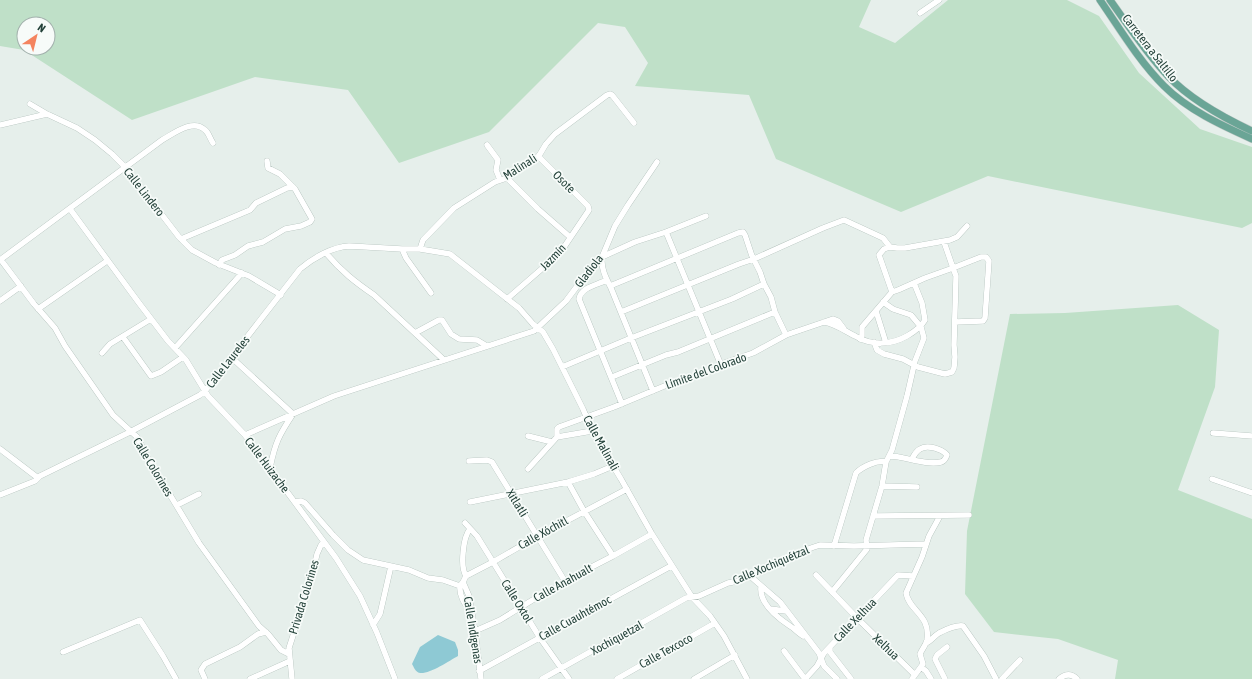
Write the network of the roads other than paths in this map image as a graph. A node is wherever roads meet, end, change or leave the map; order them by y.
1 (939, 0) edge
2 (1100, 0) edge
3 (1110, 0) edge
4 (920, 13) dead end
5 (30, 104) dead end
6 (47, 114) junction
7 (634, 123) dead end
8 (0, 125) edge
9 (1252, 131) edge
10 (1252, 140) edge
11 (212, 143) dead end
12 (487, 146) dead end
13 (539, 157) junction
14 (267, 162) dead end
15 (657, 162) dead end
16 (126, 168) junction
17 (504, 179) junction
18 (293, 187) junction
19 (589, 208) joint
20 (70, 209) junction
21 (706, 216) dead end
22 (967, 226) dead end
23 (666, 232) junction
24 (570, 237) junction
25 (181, 239) junction
26 (944, 242) junction
27 (890, 247) junction
28 (402, 249) junction
29 (420, 249) junction
30 (326, 253) junction
31 (602, 257) junction
32 (677, 258) junction
33 (754, 259) junction
34 (0, 260) edge
35 (107, 260) junction
36 (219, 265) junction
37 (953, 268) junction
38 (242, 273) junction
39 (608, 283) junction
40 (914, 283) junction
41 (764, 284) junction
42 (688, 285) junction
43 (21, 286) junction
44 (572, 292) junction
45 (892, 292) junction
46 (431, 293) dead end
47 (281, 295) junction
48 (579, 296) junction
49 (507, 299) junction
50 (0, 302) edge
51 (883, 302) junction
52 (38, 309) junction
53 (876, 311) junction
54 (621, 312) junction
55 (699, 312) junction
56 (775, 312) junction
57 (151, 319) junction
58 (955, 322) junction
59 (920, 327) junction
60 (538, 328) junction
61 (415, 332) junction
62 (786, 336) junction
63 (123, 337) junction
64 (631, 338) junction
65 (709, 338) junction
66 (860, 339) junction
67 (874, 342) junction
68 (886, 343) junction
69 (486, 346) junction
70 (175, 348) junction
71 (601, 351) junction
72 (102, 353) dead end
73 (183, 357) junction
74 (232, 358) junction
75 (444, 360) junction
76 (642, 365) junction
77 (721, 365) junction
78 (914, 365) junction
79 (562, 367) junction
80 (612, 377) junction
81 (205, 391) junction
82 (653, 391) junction
83 (622, 404) junction
84 (293, 414) junction
85 (586, 417) junction
86 (592, 431) junction
87 (130, 432) junction
88 (1213, 433) dead end
89 (245, 435) junction
90 (528, 436) dead end
91 (1252, 436) edge
92 (557, 437) junction
93 (552, 442) junction
94 (0, 449) edge
95 (888, 459) junction
96 (912, 459) junction
97 (469, 460) dead end
98 (613, 466) junction
99 (270, 468) junction
100 (528, 469) dead end
101 (38, 478) junction
102 (1212, 479) dead end
103 (568, 482) junction
104 (882, 486) junction
105 (917, 487) dead end
106 (627, 489) junction
107 (1252, 493) edge
108 (198, 494) dead end
109 (511, 494) junction
110 (0, 495) edge
111 (295, 502) junction
112 (470, 502) dead end
113 (177, 505) junction
114 (584, 511) junction
115 (969, 515) dead end
116 (873, 516) junction
117 (940, 516) junction
118 (465, 523) dead end
119 (470, 529) junction
120 (652, 534) junction
121 (538, 536) junction
122 (324, 542) junction
123 (926, 544) junction
124 (867, 545) junction
125 (834, 546) junction
126 (613, 556) junction
127 (493, 562) junction
128 (391, 566) junction
129 (671, 566) junction
130 (816, 575) dead end
131 (466, 576) junction
132 (750, 576) junction
133 (913, 576) junction
134 (462, 584) junction
135 (566, 584) junction
136 (761, 586) junction
137 (832, 592) junction
138 (692, 598) junction
139 (521, 608) junction
140 (770, 609) junction
141 (786, 611) junction
142 (857, 618) junction
143 (715, 623) junction
144 (373, 624) junction
145 (475, 631) junction
146 (266, 632) junction
147 (805, 636) junction
148 (540, 638) junction
149 (926, 643) junction
150 (830, 647) junction
151 (947, 647) dead end
152 (784, 651) dead end
153 (63, 652) dead end
154 (289, 654) junction
155 (735, 655) junction
156 (820, 658) junction
157 (1020, 660) dead end
158 (290, 661) junction
159 (922, 665) junction
160 (562, 668) junction
161 (480, 671) junction
162 (914, 677) edge
163 (176, 679) edge
164 (205, 679) edge
165 (250, 679) edge
166 (292, 679) edge
167 (395, 679) edge
168 (480, 679) edge
169 (542, 679) edge
170 (569, 679) edge
171 (617, 679) edge
172 (694, 679) edge
173 (747, 679) edge
174 (805, 679) edge
175 (837, 679) edge
176 (851, 679) edge
177 (931, 679) edge
178 (945, 679) edge
179 (996, 679) edge
180 (1002, 679) edge
181 (1059, 679) edge
182 (1077, 679) edge

1 - 4 street
2 - 10 main road, Carretera a Saltillo
3 - 9 main road, Carretera a Saltillo
5 - 6 street, Calle Lindero
6 - 8 street
6 - 16 street, Calle Lindero
7 - 13 street, Malinali
11 - 16 street
12 - 17 street
13 - 17 street, Malinali
13 - 19 street, Osote
14 - 18 street
15 - 31 street, Gladiola
16 - 20 street
16 - 25 street, Calle Lindero
17 - 24 street
17 - 29 street, Malinali
18 - 25 street
18 - 36 street
19 - 24 street, Jazmín
20 - 34 street
20 - 35 street, Calle Huizache
21 - 23 street
22 - 26 street
23 - 31 street
23 - 32 street
24 - 49 street, Jazmín
25 - 36 street, Calle Lindero
26 - 27 street
26 - 37 street
27 - 33 street
27 - 45 street
28 - 29 street, Calle Laureles
28 - 30 street, Calle Laureles
28 - 46 street
29 - 49 street, Calle Malinali
30 - 47 street, Calle Laureles
30 - 61 street
31 - 39 street
31 - 44 street, Gladiola
32 - 33 street
32 - 39 street
32 - 42 street
33 - 41 street
33 - 42 street
34 - 43 street, Calle Colorines
35 - 52 street
35 - 57 street, Calle Huizache
36 - 38 street, Calle Lindero
37 - 40 street
37 - 58 street
37 - 58 street
38 - 47 street, Calle Lindero
38 - 70 street
39 - 48 street
39 - 54 street
40 - 45 street
40 - 59 street
41 - 55 street
41 - 56 street
42 - 54 street
42 - 55 street
43 - 50 street
43 - 52 street, Calle Colorines
44 - 48 street
44 - 60 street, Gladiola
45 - 51 street
47 - 74 street, Calle Laureles
48 - 71 street
49 - 60 street, Calle Malinali
51 - 53 street
51 - 59 street
52 - 87 street, Calle Colorines
53 - 66 street
53 - 68 street
54 - 64 street
55 - 64 street
55 - 65 street
56 - 62 street
56 - 65 street
57 - 63 street
57 - 70 street, Calle Huizache
58 - 78 street
59 - 68 street
59 - 78 street
60 - 69 street
60 - 79 street, Calle Malinali
61 - 69 street
61 - 75 street
62 - 66 street, Límite del Colorado
62 - 77 street, Límite del Colorado
63 - 72 street
63 - 73 street
64 - 71 street
64 - 76 street
65 - 76 street
65 - 77 street
66 - 67 street
67 - 68 street
67 - 78 street
69 - 75 street
70 - 73 street, Calle Huizache
71 - 79 street
71 - 80 street
73 - 81 street, Calle Huizache
74 - 81 street, Calle Laureles
74 - 84 street
75 - 84 street
76 - 80 street
76 - 82 street
77 - 82 street, Límite del Colorado
78 - 95 street
79 - 85 street, Calle Malinali
80 - 83 street
81 - 87 street, Calle Laureles
81 - 89 street, Calle Huizache
82 - 83 street, Límite del Colorado
83 - 85 street, Límite del Colorado
84 - 89 street
84 - 99 street
85 - 86 street, Calle Malinali
85 - 92 street, Límite del Colorado
86 - 92 street
86 - 98 street, Calle Malinali
87 - 101 street, Calle Laureles
87 - 113 street, Calle Colorines
88 - 91 street
89 - 99 street, Calle Huizache
90 - 93 street
92 - 93 street
93 - 100 street
94 - 101 street
95 - 96 street
95 - 104 street
95 - 125 street
96 - 96 street
97 - 109 street, Xitlatli
98 - 103 street
98 - 106 street, Calle Malinali
99 - 111 street, Calle Huizache
101 - 110 street, Calle Laureles
102 - 107 street
103 - 109 street
103 - 114 street
104 - 105 street
104 - 116 street
106 - 114 street, Calle Xóchitl
106 - 120 street, Calle Malinali
108 - 113 street
109 - 112 street
109 - 121 street, Xitlatli
111 - 122 street, Calle Huizache
111 - 128 street
113 - 146 street, Calle Colorines
114 - 121 street, Calle Xóchitl
114 - 126 street
115 - 117 street
116 - 117 street
116 - 124 street
117 - 123 street
118 - 119 street, Calle Oxtol
119 - 127 street, Calle Oxtol
119 - 131 street
120 - 126 street, Calle Anahualt
120 - 129 street, Calle Malinali
121 - 127 street, Calle Xóchitl
121 - 135 street, Xitlatli
122 - 144 street, Calle Huizache
122 - 154 street, Privada Colorines
123 - 124 street, Calle Xochiquétzal
123 - 133 street
124 - 125 street, Calle Xochiquétzal
124 - 137 street
125 - 132 street, Calle Xochiquétzal
126 - 135 street, Calle Anahualt
127 - 131 street, Calle Xóchitl
127 - 139 street, Calle Oxtol
128 - 134 street
128 - 144 street
129 - 138 street, Calle Malinali
129 - 148 street, Calle Cuauhtémoc
130 - 137 street, Xelhua
131 - 134 street
132 - 136 street
132 - 138 street, Calle Xochiquétzal
133 - 142 street, Calle Xelhua
133 - 149 street
134 - 145 street, Calle Indígenas
135 - 139 street, Calle Anahualt
136 - 140 street
136 - 141 street
137 - 142 street, Xelhua
138 - 143 street, Calle Malinali
138 - 160 street, Xochiquetzal
139 - 145 street, Calle Anahualt
139 - 148 street, Calle Oxtol
140 - 141 street
140 - 147 street
141 - 147 street
142 - 150 street, Calle Xelhua
142 - 162 street, Xelhua
143 - 155 street, Calle Malinali
143 - 171 street, Calle Texcoco
144 - 167 street, Calle Huizache
145 - 161 street, Calle Indígenas
146 - 154 street, Calle Colorines
146 - 164 street
147 - 156 street
148 - 160 street, Calle Oxtol
148 - 161 street, Calle Cuauhtémoc
149 - 159 street
149 - 179 street
150 - 156 street, Calle Xelhua
150 - 176 street
151 - 178 street
152 - 174 street
153 - 163 street
154 - 158 street
155 - 172 street
155 - 173 street, Calle Malinali
156 - 174 street, Calle Xelhua
156 - 175 street
157 - 180 street
158 - 165 street
158 - 166 street
159 - 162 street
159 - 177 street
160 - 169 street, Xochiquetzal
160 - 170 street, Calle Oxtol
161 - 168 street, Calle Indígenas
181 - 182 street

